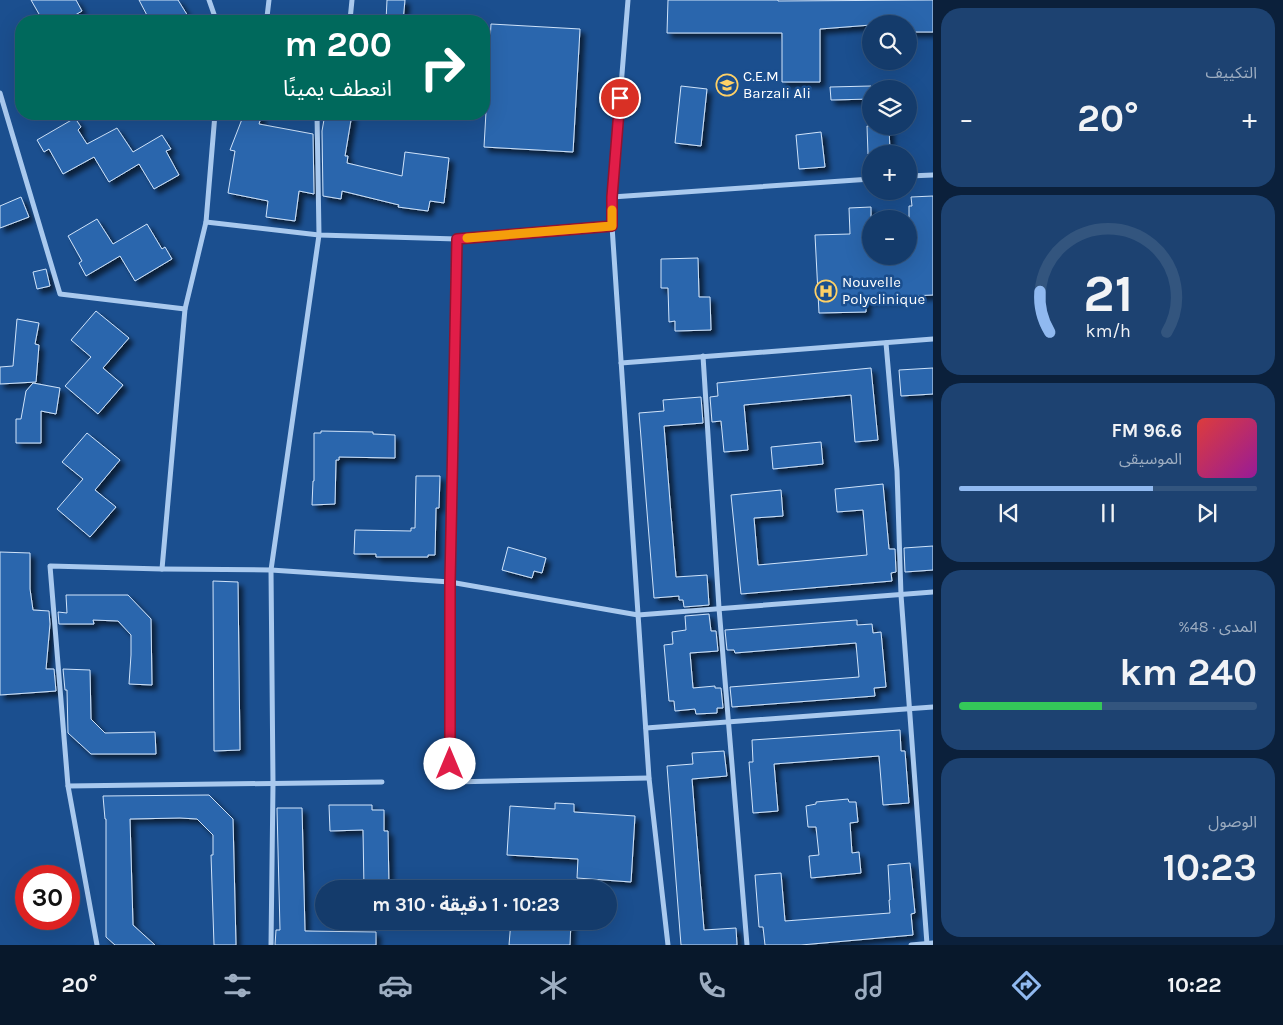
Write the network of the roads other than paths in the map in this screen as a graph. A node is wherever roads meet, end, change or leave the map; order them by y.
1 (209, 0) edge
2 (269, 0) edge
3 (352, 0) edge
4 (628, 0) edge
5 (215, 15) edge
6 (267, 15) edge
7 (350, 15) edge
8 (0, 93) edge
9 (214, 120) edge
10 (317, 120) edge
11 (933, 174) edge
12 (917, 175) edge
13 (862, 180) edge
14 (612, 197) junction
15 (206, 222) junction
16 (612, 226) junction
17 (319, 236) junction
18 (457, 239) junction
19 (185, 309) junction
20 (933, 339) edge
21 (886, 342) junction
22 (703, 356) junction
23 (621, 363) junction
24 (162, 570) junction
25 (271, 570) junction
26 (450, 582) junction
27 (933, 592) edge
28 (901, 594) junction
29 (719, 608) junction
30 (638, 615) junction
31 (933, 707) edge
32 (909, 708) junction
33 (729, 722) junction
34 (646, 728) junction
35 (649, 778) junction
36 (382, 782) dead end
37 (273, 784) junction
38 (68, 786) junction
39 (930, 944) edge
40 (97, 945) edge
41 (270, 945) edge
42 (668, 945) edge
43 (747, 945) edge
44 (912, 945) edge

1 - 5 street
2 - 6 street
3 - 7 street
4 - 14 street
8 - 19 street
9 - 15 street
10 - 17 street
11 - 12 street
13 - 14 street
14 - 16 street
15 - 17 street
15 - 19 street
16 - 18 street
16 - 23 street
17 - 18 street
17 - 25 street
18 - 26 street
19 - 24 street
20 - 21 street
21 - 22 street
21 - 28 street
22 - 23 street
22 - 29 street
23 - 30 street
24 - 25 street
24 - 38 street
25 - 26 street
25 - 37 street
26 - 30 street
26 - 35 street
27 - 28 street
28 - 29 street
28 - 32 street
29 - 30 street
29 - 33 street
30 - 34 street
31 - 32 street
32 - 33 street
32 - 39 street
33 - 34 street
33 - 43 street
34 - 35 street
35 - 42 street
36 - 37 street
37 - 38 street
37 - 41 street
38 - 40 street
39 - 44 street

